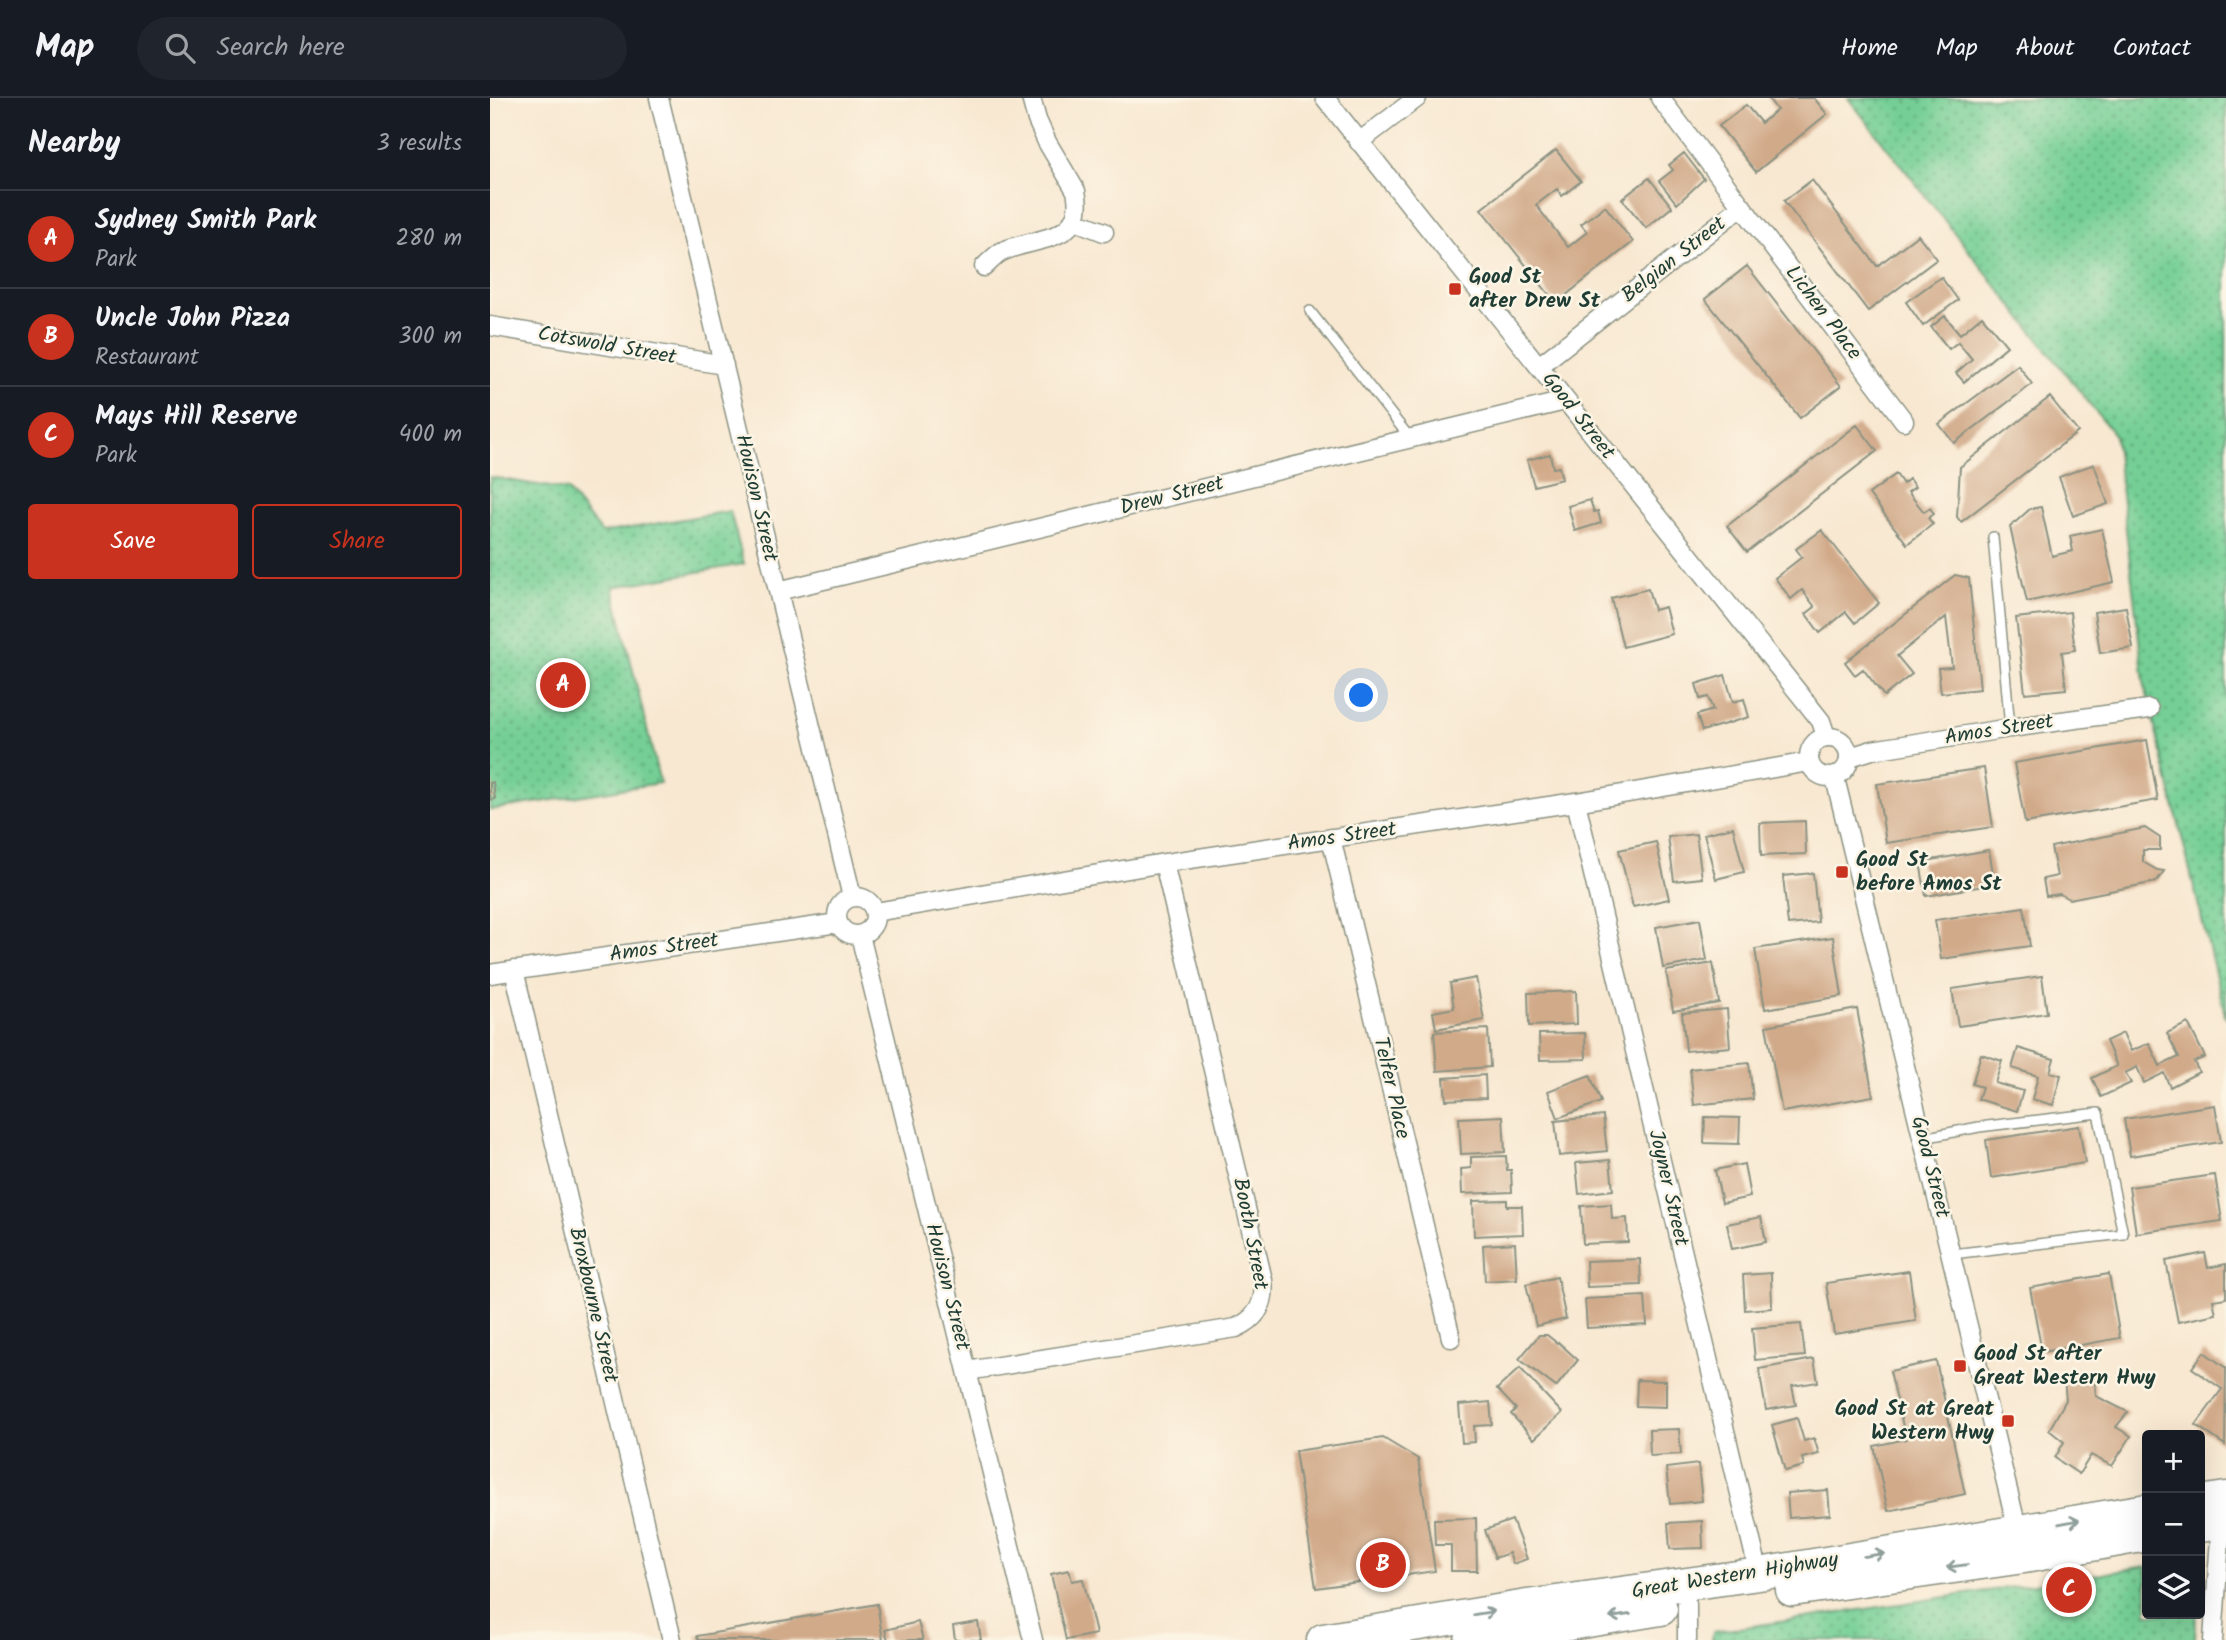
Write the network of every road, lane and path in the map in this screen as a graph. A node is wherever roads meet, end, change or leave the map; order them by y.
1 (659, 98) edge
2 (1031, 98) edge
3 (1325, 98) edge
4 (1417, 98) edge
5 (1660, 98) edge
6 (1359, 142) junction
7 (1742, 206) junction
8 (1073, 220) junction
9 (1104, 232) dead end
10 (984, 267) dead end
11 (1310, 312) dead end
12 (490, 326) edge
13 (724, 366) junction
14 (1539, 366) junction
15 (1565, 401) junction
16 (1904, 421) dead end
17 (1410, 438) junction
18 (1993, 537) dead end
19 (778, 591) junction
20 (2149, 709) dead end
21 (2010, 727) junction
22 (1826, 736) junction
23 (1850, 757) junction
24 (1809, 762) junction
25 (1835, 778) junction
26 (1576, 802) junction
27 (1331, 838) junction
28 (1164, 863) junction
29 (852, 897) junction
30 (875, 912) junction
31 (838, 923) junction
32 (860, 935) junction
33 (514, 970) junction
34 (490, 974) edge
35 (1923, 1138) junction
36 (1952, 1254) junction
37 (1451, 1338) dead end
38 (967, 1371) junction
39 (2142, 1511) edge
40 (2214, 1514) edge
41 (2142, 1535) edge
42 (2021, 1544) junction
43 (1759, 1574) junction
44 (1687, 1604) junction
45 (672, 1640) edge
46 (1033, 1640) edge
47 (1323, 1640) edge
48 (1471, 1640) edge
49 (1687, 1640) edge
50 (2213, 1640) edge

1 - 13 street, Houison Street
2 - 8 street
3 - 6 street, Good Street
4 - 6 street
5 - 7 street, Lichen Place
6 - 14 street, Good Street
7 - 14 street, Belgian Street
7 - 16 street, Lichen Place
8 - 9 street
8 - 10 street
11 - 17 lane
12 - 13 street, Cotswold Street
13 - 19 street, Houison Street
14 - 15 street, Good Street
15 - 17 street, Drew Street
15 - 22 street, Good Street
17 - 19 street, Drew Street
18 - 21 lane
19 - 29 street, Houison Street
20 - 21 street, Amos Street
21 - 23 street, Amos Street
22 - 23 street
22 - 24 street
23 - 25 street
24 - 25 street
24 - 26 street, Amos Street
25 - 35 street, Good Street
26 - 27 street, Amos Street
26 - 43 street, Joyner Street
27 - 28 street, Amos Street
27 - 37 street, Telfer Place
28 - 30 street, Amos Street
28 - 38 street, Booth Street
29 - 30 street
29 - 31 street
30 - 32 street
31 - 32 street
31 - 33 street, Amos Street
32 - 38 street, Houison Street
33 - 34 street, Amos Street
33 - 45 street, Broxbourne Street
35 - 36 street, Good Street
35 - 36 lane
36 - 42 street, Good Street
38 - 46 street, Houison Street
42 -> 39 highway, Great Western Highway
40 - 50 street
41 - 42 highway, Great Western Highway
43 -> 42 highway, Great Western Highway
42 -> 44 highway, Great Western Highway
47 -> 43 highway, Great Western Highway
44 -> 48 highway, Great Western Highway
44 - 49 street

